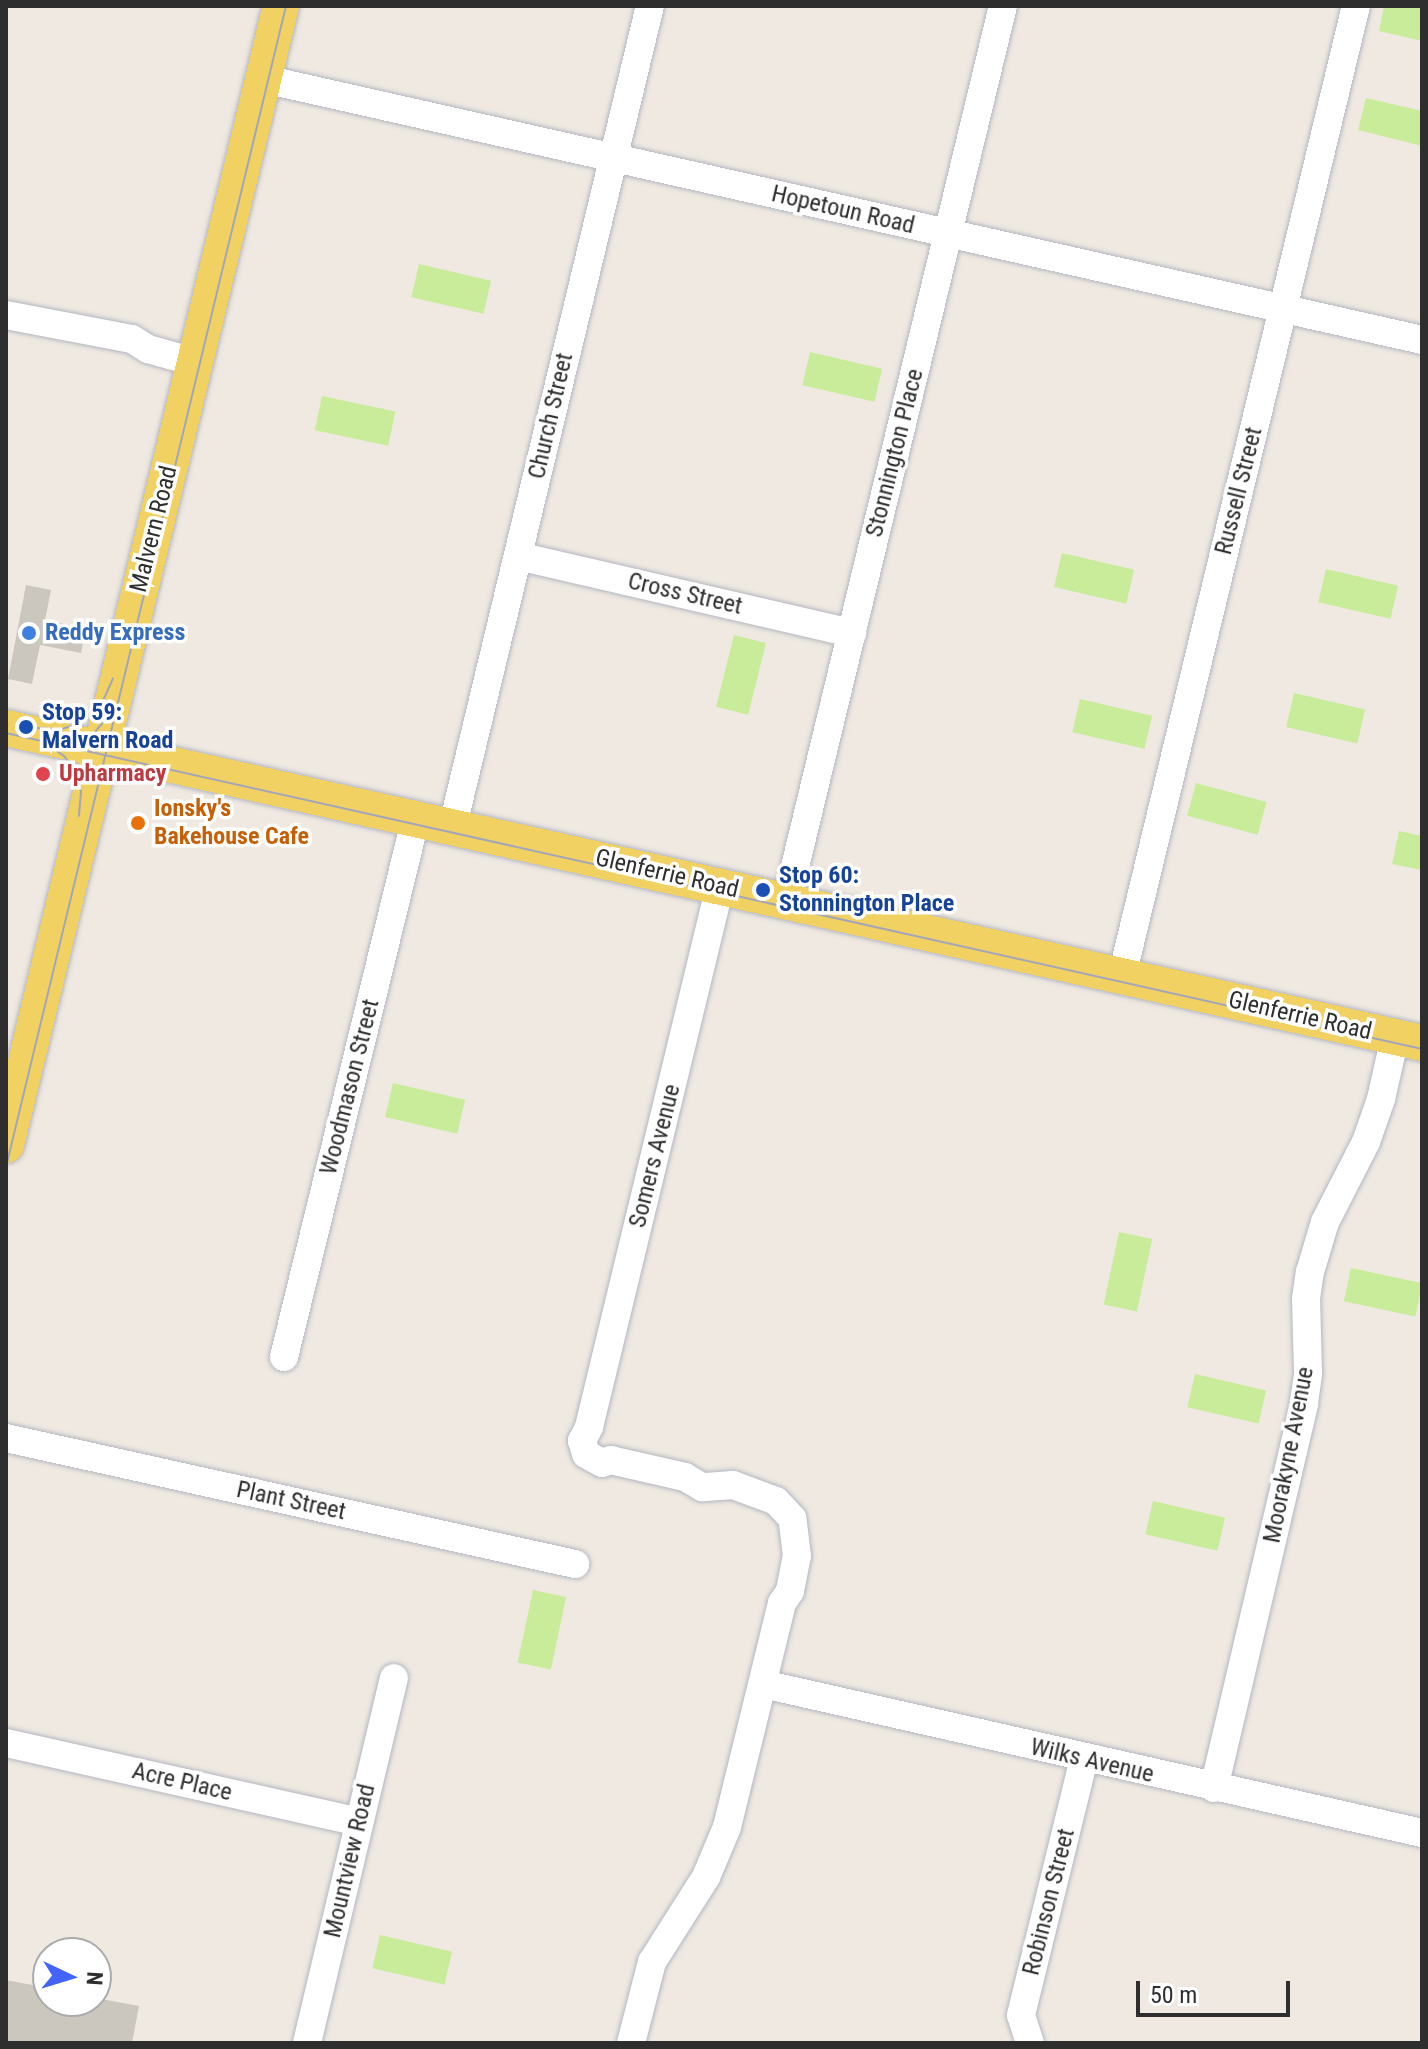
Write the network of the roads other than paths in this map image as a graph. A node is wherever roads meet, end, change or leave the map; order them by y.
1 (281, 6) edge
2 (650, 6) edge
3 (1003, 6) edge
4 (1356, 6) edge
5 (264, 79) junction
6 (613, 157) junction
7 (948, 234) junction
8 (1282, 309) junction
9 (6, 315) edge
10 (1422, 340) edge
11 (197, 352) junction
12 (518, 556) junction
13 (852, 633) junction
14 (6, 728) edge
15 (101, 748) junction
16 (416, 817) junction
17 (453, 825) junction
18 (720, 886) junction
19 (787, 900) junction
20 (1122, 976) junction
21 (1408, 1040) edge
22 (6, 1145) edge
23 (284, 1357) dead end
24 (6, 1438) edge
25 (575, 1564) dead end
26 (394, 1678) dead end
27 (763, 1684) junction
28 (6, 1743) edge
29 (1084, 1759) junction
30 (1214, 1788) junction
31 (359, 1822) junction
32 (1422, 1833) edge
33 (307, 2043) edge
34 (631, 2043) edge
35 (1030, 2043) edge

1 - 5 main road, Malvern Road
2 - 6 street, Church Street
3 - 7 street, Stonnington Place
4 - 8 street, Russell Street
5 - 6 street, Hopetoun Road
5 - 11 main road, Malvern Road
6 - 7 street, Hopetoun Road
6 - 12 street, Church Street
7 - 8 street, Hopetoun Road
7 - 13 street, Stonnington Place
8 - 10 street, Hopetoun Road
8 - 20 street, Russell Street
9 - 11 street
11 - 15 main road, Malvern Road
12 - 13 street, Cross Street
12 - 17 street, Church Street
13 - 19 street, Stonnington Place
14 - 15 main road, Glenferrie Road
15 - 16 main road, Glenferrie Road
15 - 22 main road, Malvern Road
16 - 17 main road, Glenferrie Road
16 - 23 street, Woodmason Street
17 - 18 main road, Glenferrie Road
18 - 19 main road, Glenferrie Road
18 - 27 street, Somers Avenue
19 - 20 main road, Glenferrie Road
20 - 21 main road, Glenferrie Road
21 - 30 street, Moorakyne Avenue
24 - 25 street, Plant Street
26 - 31 street, Mountview Road
27 - 29 street, Wilks Avenue
27 - 34 street, Somers Avenue
28 - 31 street, Acre Place
29 - 30 street, Wilks Avenue
29 - 35 street, Robinson Street
30 - 32 street, Wilks Avenue
31 - 33 street, Mountview Road

